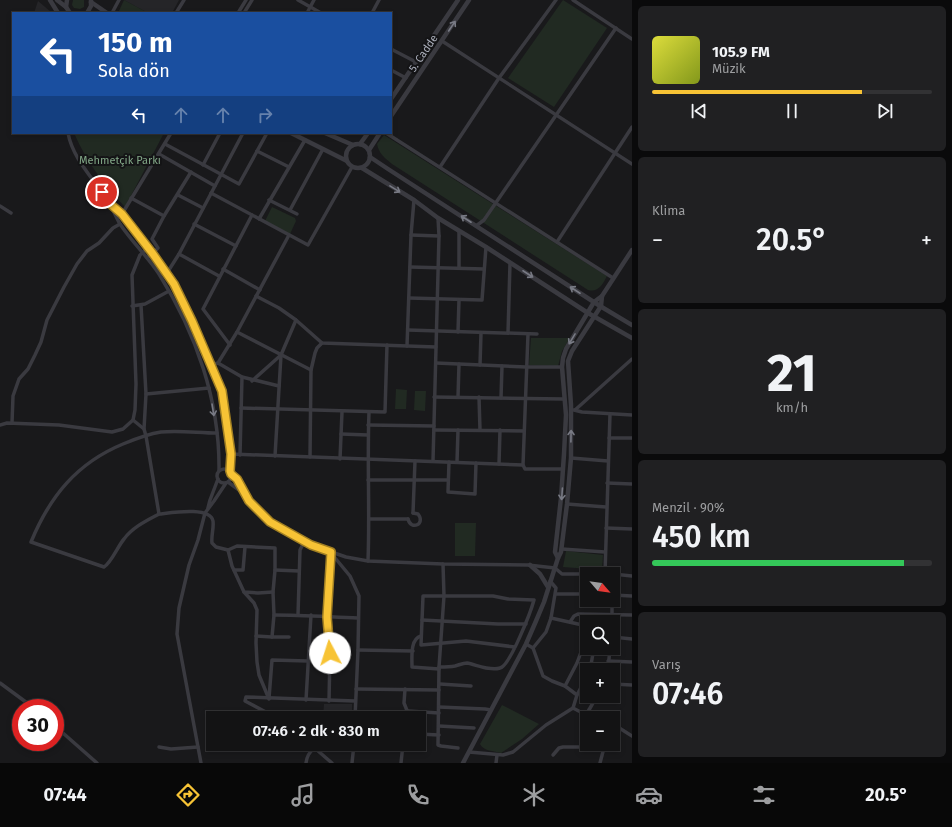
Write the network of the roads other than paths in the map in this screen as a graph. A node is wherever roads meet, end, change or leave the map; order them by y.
1 (50, 0) edge
2 (57, 0) edge
3 (67, 0) edge
4 (119, 0) edge
5 (184, 0) edge
6 (246, 0) edge
7 (252, 0) edge
8 (298, 0) edge
9 (314, 0) edge
10 (379, 0) edge
11 (458, 0) edge
12 (469, 0) edge
13 (556, 0) edge
14 (573, 0) edge
15 (91, 1) edge
16 (310, 8) junction
17 (68, 11) edge
18 (57, 12) edge
19 (88, 12) edge
20 (106, 12) edge
21 (113, 12) edge
22 (177, 12) edge
23 (239, 12) edge
24 (245, 12) edge
25 (308, 12) edge
26 (319, 12) edge
27 (373, 12) edge
28 (616, 28) junction
29 (632, 39) edge
30 (442, 41) junction
31 (392, 50) edge
32 (416, 62) junction
33 (392, 71) edge
34 (406, 78) junction
35 (500, 78) junction
36 (392, 98) edge
37 (392, 115) edge
38 (556, 116) junction
39 (632, 126) edge
40 (68, 134) edge
41 (170, 134) edge
42 (219, 134) edge
43 (242, 134) edge
44 (266, 134) edge
45 (293, 134) edge
46 (328, 134) edge
47 (367, 134) edge
48 (379, 134) edge
49 (388, 134) edge
50 (304, 140) junction
51 (165, 144) junction
52 (360, 144) junction
53 (353, 145) junction
54 (323, 149) junction
55 (369, 150) junction
56 (257, 151) junction
57 (614, 153) junction
58 (159, 154) junction
59 (370, 157) junction
60 (347, 161) junction
61 (632, 164) edge
62 (203, 165) junction
63 (352, 167) junction
64 (440, 167) junction
65 (288, 168) junction
66 (362, 168) junction
67 (191, 172) junction
68 (221, 174) junction
69 (215, 186) junction
70 (211, 193) junction
71 (178, 195) junction
72 (131, 198) junction
73 (269, 200) junction
74 (414, 200) junction
75 (109, 203) junction
76 (496, 203) junction
77 (0, 206) edge
78 (203, 208) junction
79 (290, 210) junction
80 (11, 213) dead end
81 (122, 214) junction
82 (297, 214) dead end
83 (252, 215) junction
84 (164, 216) junction
85 (438, 218) junction
86 (259, 219) junction
87 (120, 224) junction
88 (194, 224) junction
89 (476, 226) junction
90 (460, 231) junction
91 (289, 235) junction
92 (411, 236) junction
93 (439, 236) junction
94 (557, 242) junction
95 (236, 246) junction
96 (149, 247) junction
97 (486, 247) junction
98 (632, 250) edge
99 (142, 252) junction
100 (153, 254) junction
101 (178, 254) junction
102 (147, 258) junction
103 (510, 263) junction
104 (410, 267) junction
105 (438, 267) junction
106 (460, 268) junction
107 (223, 269) junction
108 (484, 269) junction
109 (167, 273) junction
110 (219, 276) junction
111 (614, 278) junction
112 (260, 290) junction
113 (170, 291) junction
114 (256, 296) junction
115 (602, 296) junction
116 (409, 298) junction
117 (437, 300) junction
118 (459, 300) junction
119 (594, 302) junction
120 (141, 305) junction
121 (132, 306) junction
122 (601, 306) junction
123 (588, 313) junction
124 (594, 316) junction
125 (296, 320) junction
126 (632, 325) edge
127 (408, 330) junction
128 (437, 331) junction
129 (237, 332) junction
130 (458, 332) junction
131 (481, 333) junction
132 (508, 333) junction
133 (528, 334) junction
134 (537, 334) dead end
135 (632, 338) edge
136 (322, 343) junction
137 (230, 345) junction
138 (387, 345) junction
139 (407, 346) junction
140 (436, 347) junction
141 (281, 355) junction
142 (632, 359) edge
143 (218, 363) junction
144 (436, 364) junction
145 (459, 364) junction
146 (211, 365) junction
147 (480, 365) junction
148 (502, 366) junction
149 (526, 367) junction
150 (562, 367) junction
151 (311, 370) junction
152 (242, 377) junction
153 (252, 381) junction
154 (279, 386) junction
155 (209, 388) junction
156 (146, 394) junction
157 (434, 397) junction
158 (458, 397) junction
159 (479, 398) junction
160 (501, 398) junction
161 (524, 399) junction
162 (564, 399) junction
163 (241, 408) junction
164 (278, 409) junction
165 (573, 410) junction
166 (311, 411) junction
167 (342, 412) junction
168 (369, 412) junction
169 (610, 414) junction
170 (632, 415) edge
171 (133, 420) junction
172 (12, 423) junction
173 (0, 425) edge
174 (368, 425) junction
175 (434, 428) junction
176 (144, 429) junction
177 (458, 430) junction
178 (480, 430) junction
179 (500, 430) junction
180 (524, 431) junction
181 (216, 433) junction
182 (341, 434) junction
183 (368, 435) junction
184 (146, 436) junction
185 (609, 438) junction
186 (632, 438) edge
187 (231, 454) junction
188 (240, 455) junction
189 (275, 456) junction
190 (310, 457) junction
191 (571, 458) junction
192 (340, 459) junction
193 (368, 459) junction
194 (415, 461) junction
195 (432, 461) junction
196 (608, 461) junction
197 (449, 462) junction
198 (457, 462) junction
199 (476, 463) junction
200 (499, 464) junction
201 (523, 465) junction
202 (563, 470) junction
203 (219, 471) junction
204 (230, 473) junction
205 (218, 479) junction
206 (368, 480) junction
207 (414, 480) junction
208 (448, 480) junction
209 (227, 482) junction
210 (607, 483) junction
211 (632, 484) edge
212 (244, 494) junction
213 (567, 504) junction
214 (606, 507) junction
215 (208, 508) junction
216 (205, 513) junction
217 (414, 513) junction
218 (159, 514) junction
219 (370, 519) junction
220 (408, 520) junction
221 (606, 528) junction
222 (632, 529) edge
223 (304, 542) junction
224 (245, 547) junction
225 (562, 549) junction
226 (228, 550) junction
227 (331, 552) junction
228 (605, 552) junction
229 (558, 558) junction
230 (368, 561) junction
231 (443, 564) junction
232 (530, 565) junction
233 (605, 567) edge
234 (554, 568) junction
235 (234, 570) junction
236 (276, 570) junction
237 (300, 571) junction
238 (580, 574) edge
239 (620, 575) edge
240 (632, 576) edge
241 (550, 580) junction
242 (548, 587) junction
243 (244, 592) junction
244 (273, 592) junction
245 (556, 594) junction
246 (580, 594) edge
247 (620, 595) edge
248 (444, 596) junction
249 (632, 596) edge
250 (612, 607) edge
251 (274, 615) junction
252 (298, 615) junction
253 (311, 615) junction
254 (612, 615) joint
255 (620, 615) edge
256 (632, 615) edge
257 (327, 617) junction
258 (358, 618) junction
259 (552, 618) junction
260 (422, 620) junction
261 (443, 620) junction
262 (570, 622) junction
263 (526, 624) junction
264 (580, 624) edge
265 (256, 636) junction
266 (421, 636) junction
267 (272, 637) junction
268 (289, 637) dead end
269 (620, 638) edge
270 (632, 639) edge
271 (440, 643) junction
272 (526, 644) junction
273 (515, 647) junction
274 (532, 648) junction
275 (358, 650) junction
276 (413, 651) junction
277 (309, 652) junction
278 (330, 653) junction
279 (580, 655) edge
280 (609, 655) edge
281 (510, 658) junction
282 (308, 661) junction
283 (517, 661) junction
284 (608, 661) joint
285 (632, 662) edge
286 (440, 668) junction
287 (0, 683) edge
288 (440, 684) junction
289 (620, 684) edge
290 (632, 685) edge
291 (471, 686) dead end
292 (566, 686) junction
293 (356, 689) junction
294 (405, 689) junction
295 (439, 690) junction
296 (580, 691) edge
297 (578, 695) junction
298 (22, 699) edge
299 (269, 699) junction
300 (306, 700) junction
301 (329, 701) junction
302 (355, 701) junction
303 (439, 707) junction
304 (573, 708) junction
305 (491, 710) junction
306 (264, 711) edge
307 (355, 711) edge
308 (408, 711) edge
309 (426, 712) edge
310 (580, 712) edge
311 (439, 713) junction
312 (439, 726) junction
313 (474, 728) dead end
314 (620, 728) edge
315 (64, 734) edge
316 (426, 734) edge
317 (439, 735) junction
318 (632, 736) edge
319 (159, 747) dead end
320 (198, 747) junction
321 (580, 747) edge
322 (458, 748) dead end
323 (311, 751) edge
324 (318, 751) edge
325 (353, 751) edge
326 (403, 751) edge
327 (604, 751) edge
328 (469, 752) junction
329 (497, 755) junction
330 (553, 755) dead end
331 (97, 763) edge
332 (201, 763) edge
333 (306, 763) edge
334 (332, 763) edge
335 (352, 763) edge
336 (401, 763) edge
337 (463, 763) edge
338 (496, 763) edge
339 (600, 763) edge

1 - 18 street
2 - 17 street
3 - 17 street
4 - 21 street
5 - 22 street
6 - 23 street
7 - 24 street
8 - 16 street
9 - 16 street
10 - 27 street
11 - 32 street, 5. Cadde
30 -> 12 street, 5. Cadde
13 - 35 street
14 - 28 street
15 - 19 street
15 - 20 street
16 - 25 street
16 - 26 street
28 - 29 street
28 - 38 street
30 - 35 street
30 - 37 street, 5. Cadde
31 - 32 street
32 - 34 street, 5. Cadde
33 - 34 street
34 - 36 street, 5. Cadde
35 - 38 street
35 - 64 street
38 - 57 street
38 - 76 street
39 - 57 street
40 - 75 street
41 - 51 street
42 - 62 street
43 - 68 street
44 - 56 street
45 - 50 street
46 - 53 street
47 - 52 street
48 - 55 street
49 - 64 street
50 - 54 street
50 - 65 street
51 - 58 street
51 - 62 street
52 - 53 street
52 - 55 street
53 - 60 street
54 - 60 street
54 - 79 street
55 - 59 street
56 - 65 street
56 - 68 street
57 - 61 street
57 - 94 street
58 - 67 street
58 - 72 street
59 - 66 street
89 -> 59 street
60 - 63 street
62 - 68 street
63 - 66 street
63 - 91 street
64 - 76 street
65 - 73 street
66 -> 74 street
67 - 69 street
67 - 71 street
68 - 69 street
69 - 70 street
70 - 78 street
70 - 83 street
71 - 78 street
71 - 84 street
72 - 81 street
72 - 84 street
73 - 79 street
73 - 86 street
74 - 85 street
74 - 92 street
75 - 81 street
75 - 87 street
76 - 89 street
76 - 94 street
77 - 80 street
78 - 88 street
79 - 82 street
81 - 96 street
83 - 86 street
83 - 95 street
84 - 100 street
85 - 90 street
85 - 93 street
86 - 91 street
87 - 99 street
87 - 172 street
88 - 95 street
88 - 101 street
119 -> 89 street
90 - 97 street
90 - 106 street
91 - 112 street
92 - 93 street
92 - 104 street
93 - 105 street
94 - 111 street
95 - 107 street
96 - 99 street
96 - 100 street
97 - 103 street
97 - 108 street
98 - 111 street
99 - 102 street
99 - 121 street
100 - 102 street
100 - 109 street
101 - 109 street
101 - 110 street
102 - 113 street
103 -> 123 street
103 - 132 street
104 - 105 street
104 - 116 street
105 - 106 street
105 - 117 street
106 - 108 street
107 - 110 street
107 - 112 street
108 - 118 street
109 - 146 street
110 - 137 street
111 - 115 street
112 - 114 street
113 - 120 street
113 - 155 street
114 - 125 street
114 - 129 street
115 - 119 street
115 - 122 street
116 - 117 street
116 - 127 street
117 - 118 street
117 - 128 street
118 - 130 street
119 - 122 street
119 - 123 street
120 - 121 street
120 - 156 street
121 - 171 street
122 - 124 street
122 - 126 street
123 - 124 street
123 -> 150 street
124 - 135 street
124 - 165 street
125 - 136 street
125 - 141 street
127 - 128 street
127 - 139 street
128 - 130 street
128 - 140 street
129 - 137 street
129 - 141 street
130 - 131 street
131 - 132 street
131 - 147 street
132 - 133 street
133 - 134 street
133 - 149 street
136 - 138 street
136 - 151 street
137 - 143 street
138 - 139 street
138 - 168 street
139 - 140 street
140 - 144 street
141 - 151 street
141 - 153 street
141 - 154 street
142 - 165 street
143 - 146 street
143 - 152 street
144 - 145 street
144 - 157 street
145 - 147 street
145 - 158 street
146 - 187 street
147 - 148 street
148 - 149 street
148 - 160 street
149 - 150 street
149 - 161 street
150 - 162 street
151 - 166 street
152 - 153 street
152 - 163 street
153 - 154 street
154 - 164 street
155 - 156 street
155 -> 181 street
156 - 176 street
157 - 158 street
157 - 175 street
158 - 159 street
159 - 160 street
159 - 178 street
160 - 161 street
161 - 162 street
161 - 180 street
162 - 202 street
163 - 164 street
163 - 188 street
164 - 166 street
164 - 189 street
165 - 169 street
191 -> 165 street
166 - 167 street
166 - 190 street
167 - 168 street
167 - 182 street
168 - 174 street
169 - 170 street
169 - 185 street
171 - 172 street
171 - 176 street
172 - 173 street
174 - 175 street
174 - 183 street
175 - 177 street
175 - 195 street
176 - 184 street
177 - 178 street
177 - 198 street
178 - 179 street
179 - 180 street
179 - 200 street
180 - 201 street
181 - 184 street
181 - 203 street
182 - 183 street
182 - 192 street
183 - 193 street
184 - 218 street
184 - 218 street
185 - 186 street
185 - 196 street
187 - 188 street
187 - 204 street
188 - 189 street
189 - 190 street
190 - 192 street
191 - 196 street
191 - 213 street
192 - 193 street
193 - 194 street
193 - 206 street
194 - 195 street
194 - 207 street
195 - 197 street
196 - 210 street
197 - 198 street
197 - 208 street
198 - 199 street
199 - 200 street
199 - 208 street
200 - 201 street
201 - 202 street
202 -> 229 street
203 - 204 street
203 - 205 street
204 - 209 street
204 - 212 street
205 - 209 street
205 - 215 street
206 - 207 street
206 - 219 street
207 - 208 street
207 - 217 street
209 - 212 street
209 - 215 street
210 - 211 street
210 - 214 street
212 - 223 street
213 - 214 street
213 - 225 street
214 - 221 street
215 - 216 street
216 - 218 street
216 - 226 street
216 - 320 street
217 - 220 street
217 - 220 street
219 - 220 street
219 - 230 street
221 - 222 street
221 - 228 street
223 - 227 street
223 - 237 street
224 - 226 street
224 - 235 street
224 - 236 street
225 - 228 street
225 - 229 street
226 - 235 street
227 - 230 street
227 - 257 street
227 - 258 street
228 - 233 street
229 - 234 street
230 - 231 street
231 - 232 street
231 - 248 street
232 - 234 street
232 - 242 street
234 - 238 street
234 - 241 street
235 - 243 street
236 - 237 street
236 - 244 street
237 - 252 street
239 - 240 street
241 - 242 street
241 - 245 street
242 - 272 street
243 - 244 street
243 - 265 street
244 - 251 street
245 - 246 street
245 - 259 street
247 - 249 street
248 - 260 street
248 - 261 street
248 - 263 street
250 - 254 street
251 - 252 street
251 - 267 street
252 - 253 street
253 - 257 street
253 - 277 street
254 - 262 street
255 - 256 street
257 - 258 street
257 - 278 street
258 - 275 street
259 - 262 street
259 - 274 street
260 - 261 street
260 - 266 street
261 - 263 street
261 - 271 street
262 - 264 street
263 - 273 street
265 - 267 street
265 - 299 street
266 - 271 street
266 - 276 street
267 - 268 street
269 - 270 street
271 - 273 street
271 - 286 street
272 - 274 street
272 - 283 street
273 - 281 street
274 - 292 street
275 - 276 street
275 - 293 street
276 - 286 street
277 - 278 street
277 - 282 street
278 - 301 street
279 - 292 street
280 - 284 street
281 - 283 street
281 - 286 street
282 - 299 street
282 - 300 street
283 - 305 street
284 - 285 street
286 - 288 street
287 - 298 street
288 - 291 street
288 - 295 street
289 - 290 street
292 - 297 street
293 - 294 street
293 - 302 street
294 - 295 street
294 - 308 street
295 - 303 street
296 - 297 street
297 - 304 street
299 - 300 street
299 - 306 street
300 - 301 street
301 - 302 street
302 - 307 street
303 - 305 street
303 - 311 street
304 - 310 street
304 - 329 street
305 - 328 street
309 - 311 street
311 - 312 street
312 - 313 street
312 - 317 street
314 - 318 street
315 - 331 street
316 - 317 street
317 - 322 street
319 - 320 street
320 - 332 street
321 - 330 street
323 - 333 street
324 - 334 street
325 - 335 street
326 - 336 street
327 - 339 street
328 - 329 street
328 - 337 street
329 - 338 street

